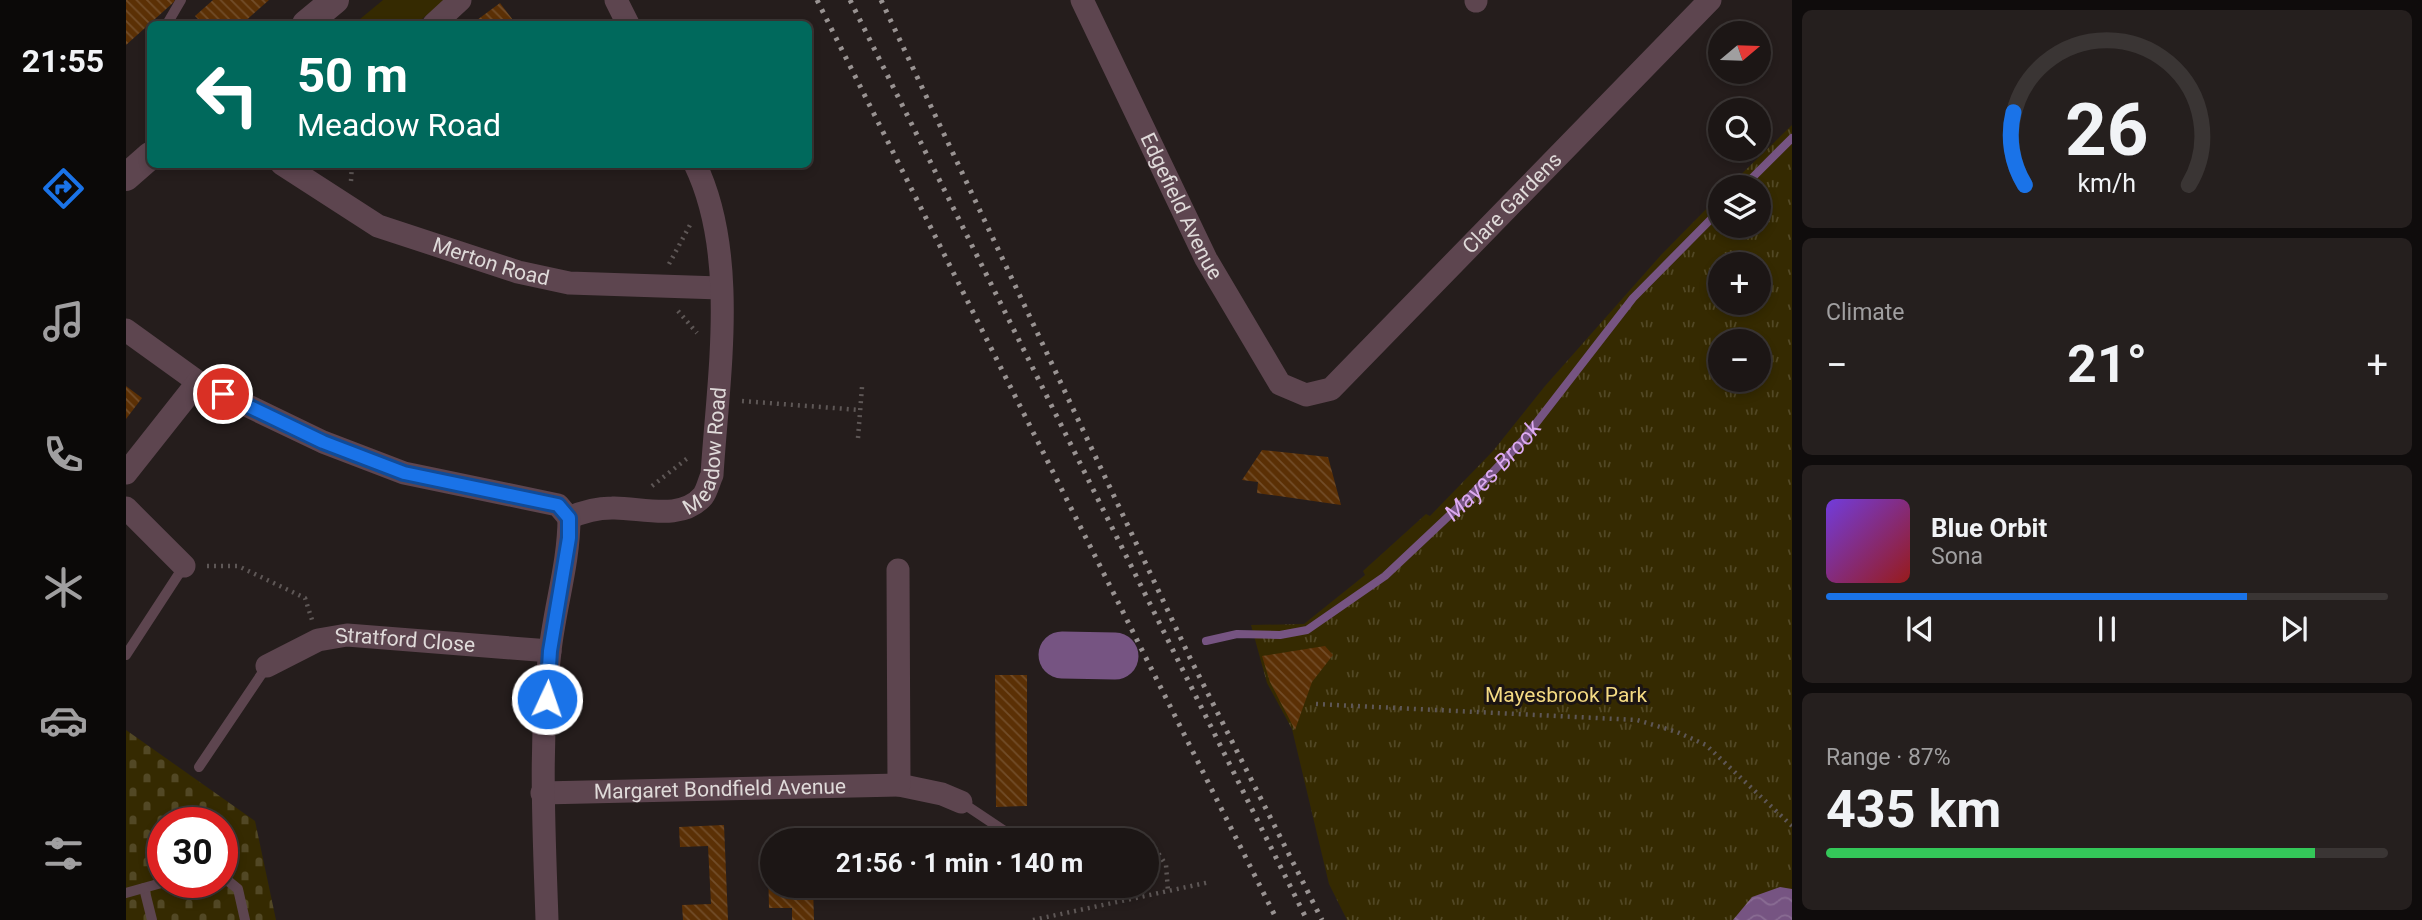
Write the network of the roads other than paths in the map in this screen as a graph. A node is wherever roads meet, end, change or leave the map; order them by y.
1 (181, 0) edge
2 (335, 0) edge
3 (460, 0) edge
4 (616, 0) edge
5 (1082, 0) edge
6 (1710, 0) edge
7 (169, 21) edge
8 (310, 21) edge
9 (437, 21) edge
10 (626, 21) edge
11 (147, 159) edge
12 (288, 168) edge
13 (697, 168) edge
14 (126, 177) edge
15 (720, 288) junction
16 (126, 330) edge
17 (198, 382) junction
18 (1306, 395) joint
19 (126, 473) edge
20 (126, 508) edge
21 (569, 518) junction
22 (184, 566) joint
23 (898, 570) dead end
24 (550, 651) junction
25 (126, 655) edge
26 (267, 666) joint
27 (199, 767) dead end
28 (898, 785) junction
29 (542, 793) junction
30 (961, 803) joint
31 (1000, 828) edge
32 (147, 887) edge
33 (144, 888) junction
34 (238, 889) edge
35 (126, 893) edge
36 (152, 920) edge
37 (245, 920) edge
38 (547, 920) edge

1 - 7 lane
2 - 8 street
3 - 9 street
4 - 10 street
5 - 18 street, Edgefield Avenue
6 - 18 street, Clare Gardens
11 - 14 street
12 - 15 street, Merton Road
13 - 15 street, Meadow Road
15 - 21 street, Meadow Road
16 - 17 street
17 - 19 street
17 - 21 street
20 - 22 street
21 - 24 street
22 - 25 lane
23 - 28 street
24 - 26 street, Stratford Close
24 - 29 street
26 - 27 lane
28 - 29 street, Margaret Bondfield Avenue
28 - 30 street, Margaret Bondfield Avenue
29 - 38 street
30 - 31 lane
32 - 33 lane
33 - 35 lane
33 - 36 lane
34 - 37 lane

